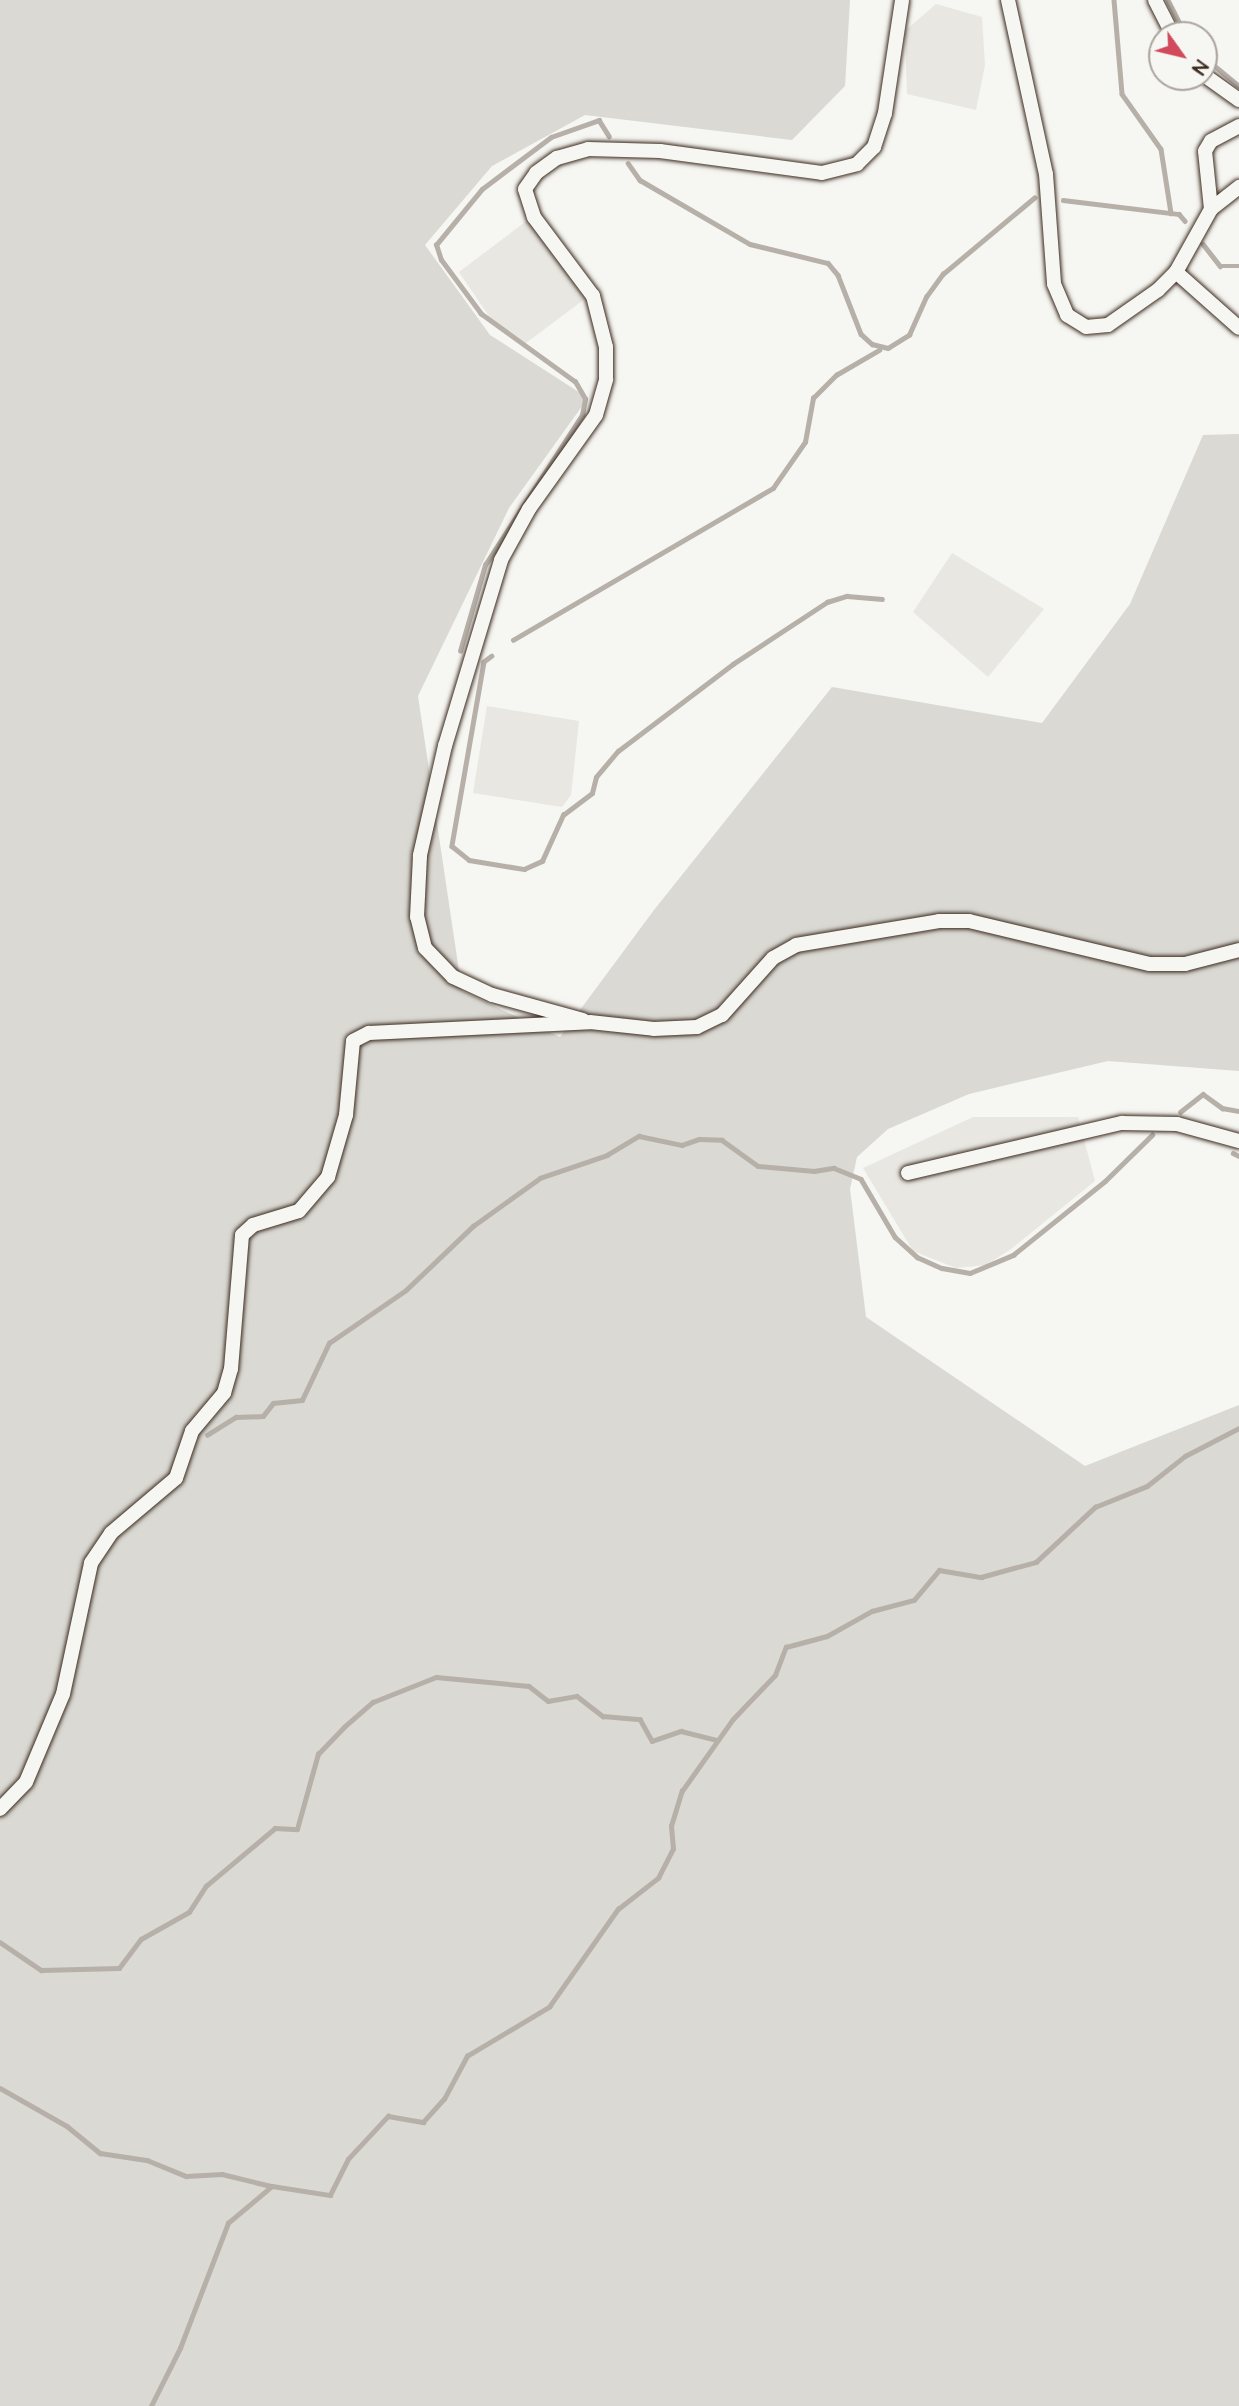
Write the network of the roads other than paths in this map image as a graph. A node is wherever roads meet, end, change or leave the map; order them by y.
1 (902, 0) edge
2 (1008, 0) edge
3 (1155, 0) edge
4 (1166, 21) edge
5 (1218, 85) edge
6 (1239, 100) edge
7 (1239, 126) edge
8 (1239, 187) edge
9 (1211, 209) junction
10 (1175, 272) junction
11 (1239, 328) edge
12 (1239, 950) edge
13 (590, 1022) junction
14 (1239, 1141) edge
15 (908, 1173) dead end
16 (0, 1809) edge

1 - 13 street
2 - 10 street
3 - 4 street
5 - 6 street
7 - 9 street
8 - 9 street
9 - 10 street
10 - 11 street
12 - 13 street
13 - 16 street
14 - 15 street

